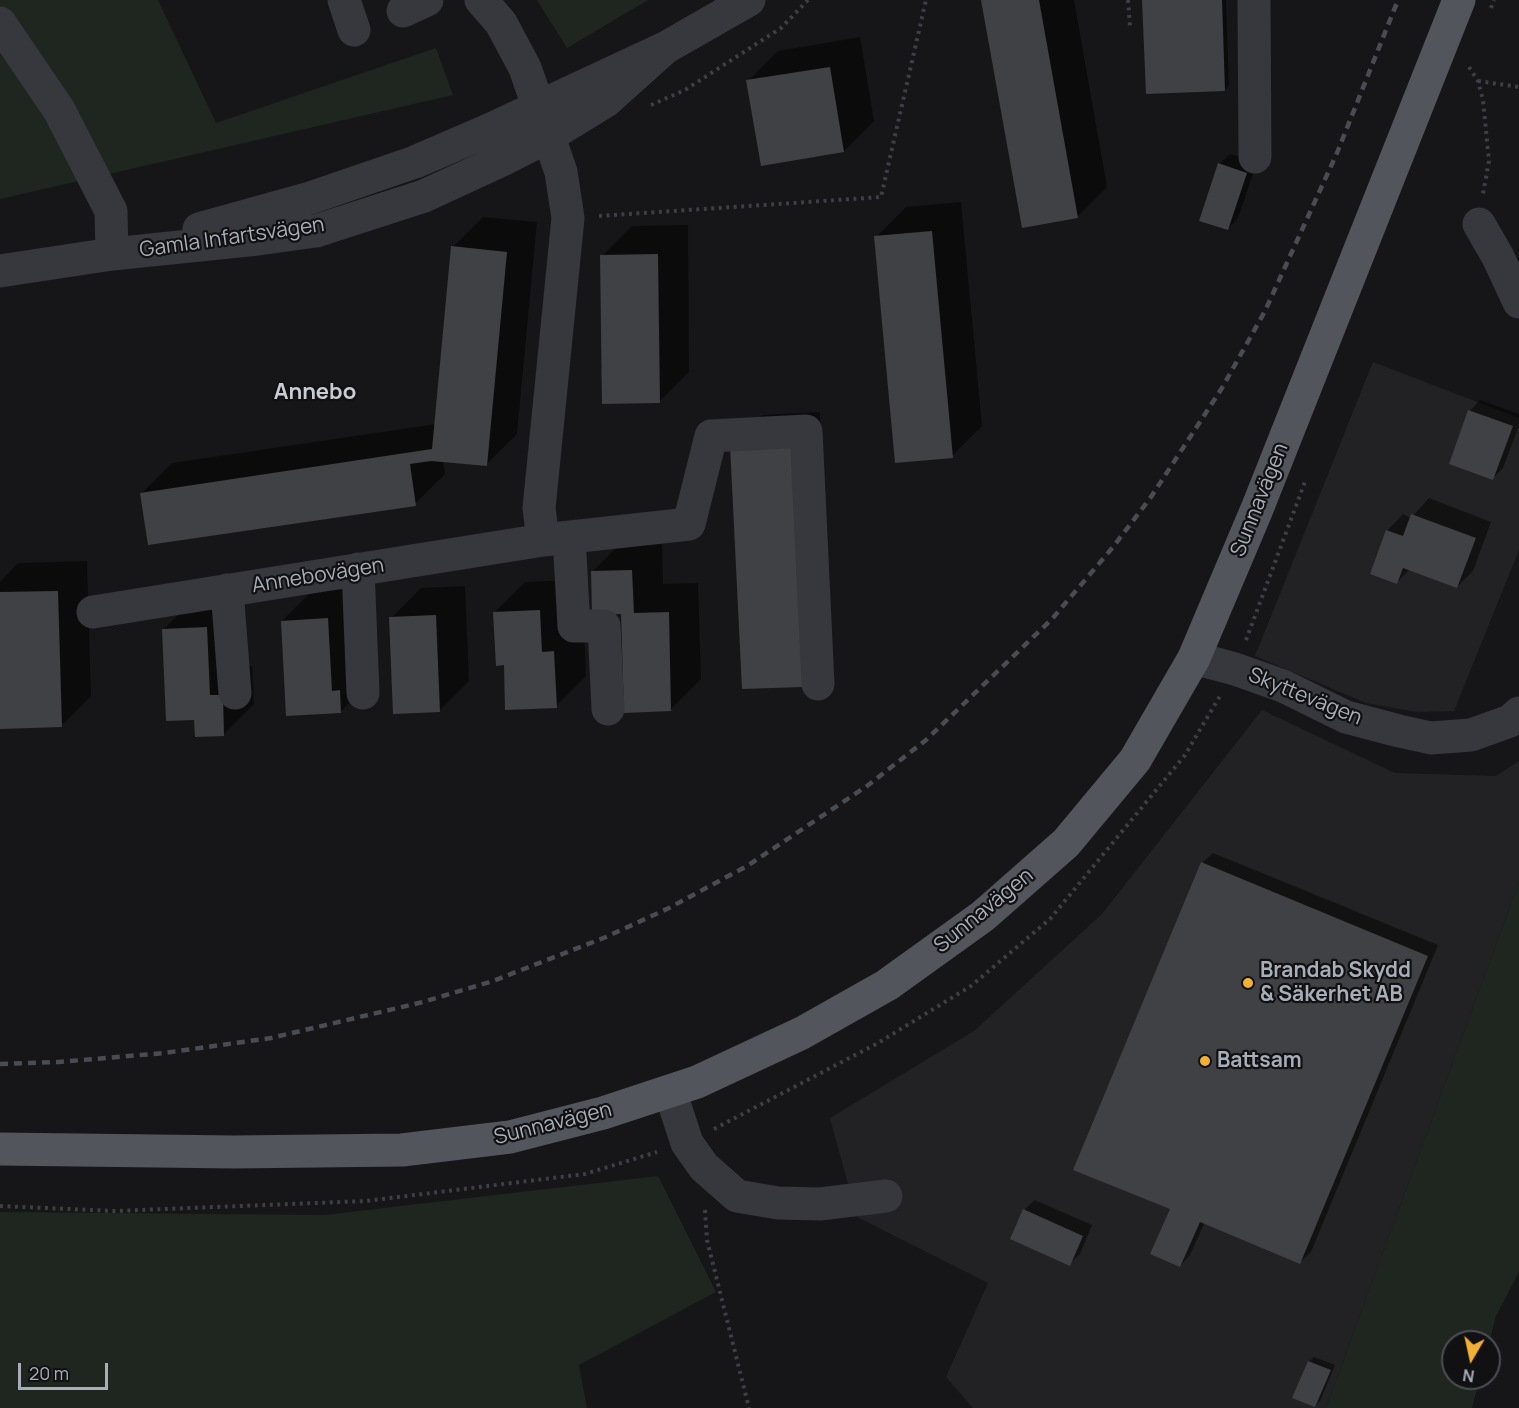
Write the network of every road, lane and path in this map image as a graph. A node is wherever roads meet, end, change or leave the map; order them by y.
1 (344, 0) edge
2 (481, 0) edge
3 (749, 0) edge
4 (926, 0) edge
5 (1128, 0) edge
6 (1254, 0) edge
7 (1459, 0) edge
8 (1494, 0) edge
9 (1490, 11) dead end
10 (0, 23) edge
11 (1130, 27) dead end
12 (354, 30) dead end
13 (1473, 56) dead end
14 (1469, 67) junction
15 (1464, 78) dead end
16 (1478, 81) junction
17 (1519, 87) edge
18 (544, 121) junction
19 (1255, 157) dead end
20 (568, 218) junction
21 (1479, 224) joint
22 (112, 254) junction
23 (0, 271) edge
24 (1519, 302) edge
25 (1308, 474) dead end
26 (556, 538) junction
27 (358, 569) junction
28 (227, 590) junction
29 (93, 612) dead end
30 (1194, 658) junction
31 (1235, 669) junction
32 (818, 684) dead end
33 (235, 693) dead end
34 (363, 693) dead end
35 (608, 709) dead end
36 (1519, 713) edge
37 (670, 1091) junction
38 (0, 1149) edge
39 (695, 1155) junction
40 (886, 1196) dead end
41 (0, 1206) edge
42 (749, 1408) edge

1 - 12 street
2 - 18 street
3 - 18 street, Gamla Infartsvägen
4 - 20 path
5 - 11 path
6 - 19 street
7 - 30 main road, Sunnavägen
8 - 9 path
10 - 22 street
13 - 14 path
14 - 15 path
14 - 16 path
16 - 17 path
16 - 21 path
18 - 20 street
18 - 22 street, Gamla Infartsvägen
20 - 26 street
21 - 24 street
22 - 23 street, Gamla Infartsvägen
25 - 31 path
26 - 27 street, Annebovägen
26 - 32 street, Annebovägen
26 - 35 street
27 - 28 street, Annebovägen
27 - 34 street
28 - 29 street, Annebovägen
28 - 33 street
30 - 31 street, Skyttevägen
30 - 37 main road, Sunnavägen
31 - 36 street, Skyttevägen
31 - 39 path
37 - 38 main road, Sunnavägen
37 - 39 street
39 - 40 street
39 - 41 path
39 - 42 path

